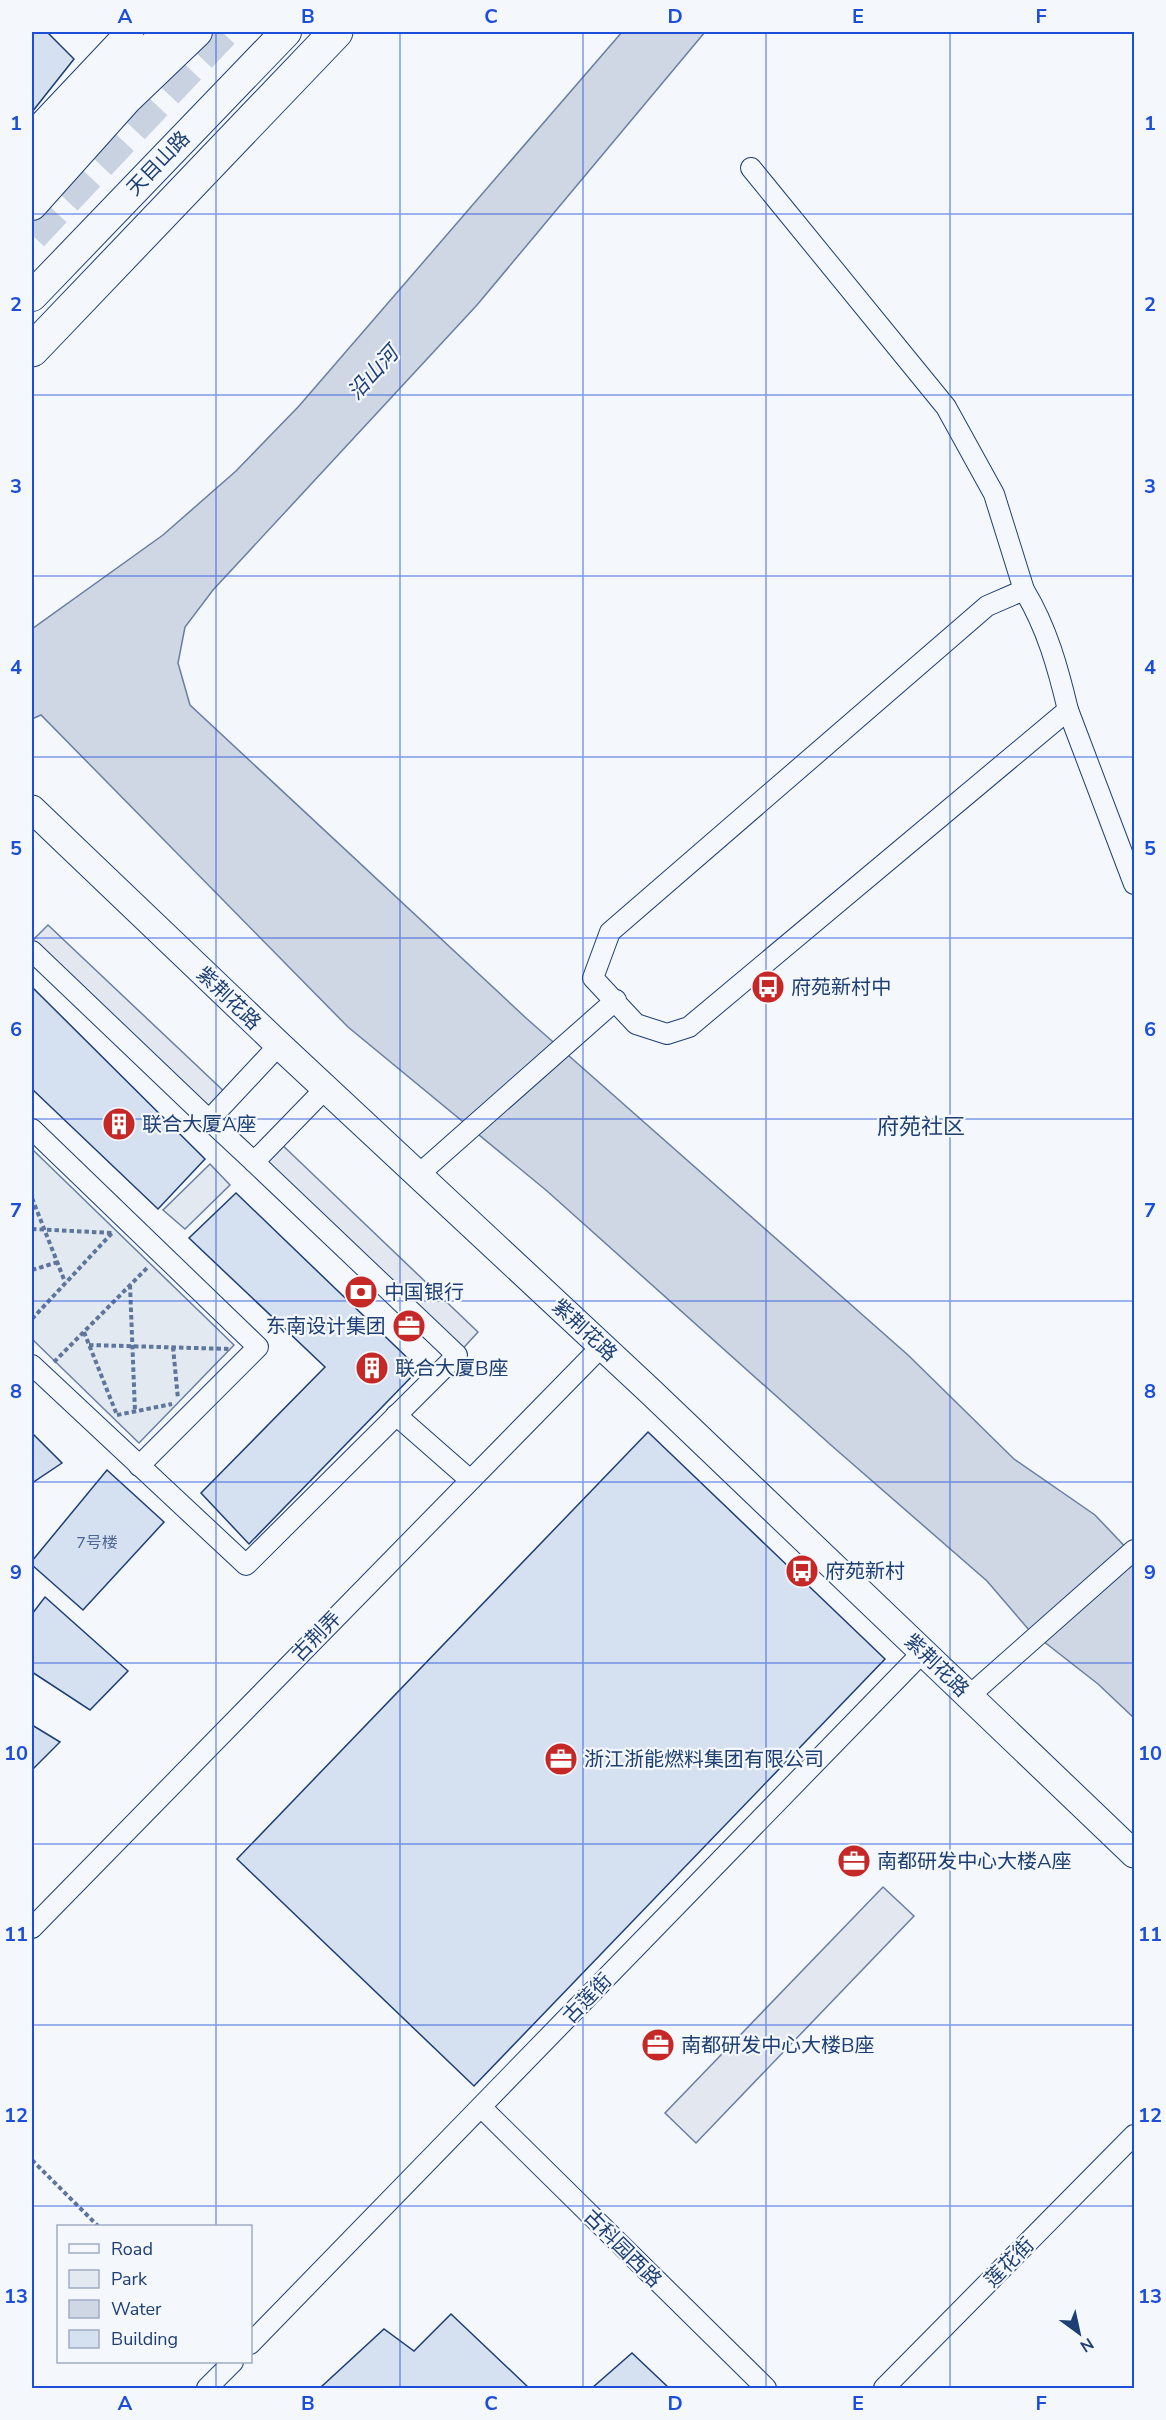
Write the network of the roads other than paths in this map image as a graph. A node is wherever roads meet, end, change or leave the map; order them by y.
1 (130, 32) edge
2 (170, 32) edge
3 (197, 32) edge
4 (286, 32) edge
5 (336, 32) edge
6 (32, 136) edge
7 (751, 168) dead end
8 (32, 170) edge
9 (32, 205) edge
10 (32, 296) edge
11 (32, 350) edge
12 (1024, 590) junction
13 (1068, 710) junction
14 (32, 809) edge
15 (1134, 884) edge
16 (32, 951) edge
17 (616, 1000) junction
18 (279, 1045) junction
19 (325, 1089) junction
20 (209, 1120) junction
21 (32, 1129) edge
22 (254, 1162) junction
23 (418, 1175) junction
24 (602, 1346) junction
25 (37, 1370) edge
26 (396, 1415) junction
27 (139, 1466) junction
28 (470, 1479) junction
29 (1134, 1550) edge
30 (923, 1652) junction
31 (969, 1696) junction
32 (1134, 1854) edge
33 (32, 1928) edge
34 (481, 2107) junction
35 (1134, 2135) edge
36 (252, 2342) edge
37 (231, 2363) edge
38 (207, 2388) edge
39 (766, 2388) edge
40 (884, 2388) edge

1 - 6 street
2 - 8 highway
3 - 9 main road
4 - 10 main road, 天目山路
5 - 11 highway
7 - 12 street
12 - 13 street
12 - 17 street
13 - 15 street
13 - 17 street
14 - 18 street, 紫荆花路
16 - 20 street
17 - 23 street
18 - 19 street, 紫荆花路
18 - 20 street
19 - 22 street
19 - 23 street, 紫荆花路
20 - 22 street
21 - 27 street
22 - 26 street
23 - 24 street, 紫荆花路
24 - 28 street, 古荆弄
24 - 30 street, 紫荆花路
25 - 27 street
26 - 27 street
26 - 28 street
28 - 33 street, 古荆弄
29 - 31 street
30 - 31 street, 紫荆花路
30 - 34 street, 古莲街
31 - 32 street, 紫荆花路
34 - 36 street, 古莲街
34 - 39 street, 古科园西路
35 - 40 street, 莲花街
37 - 38 street

